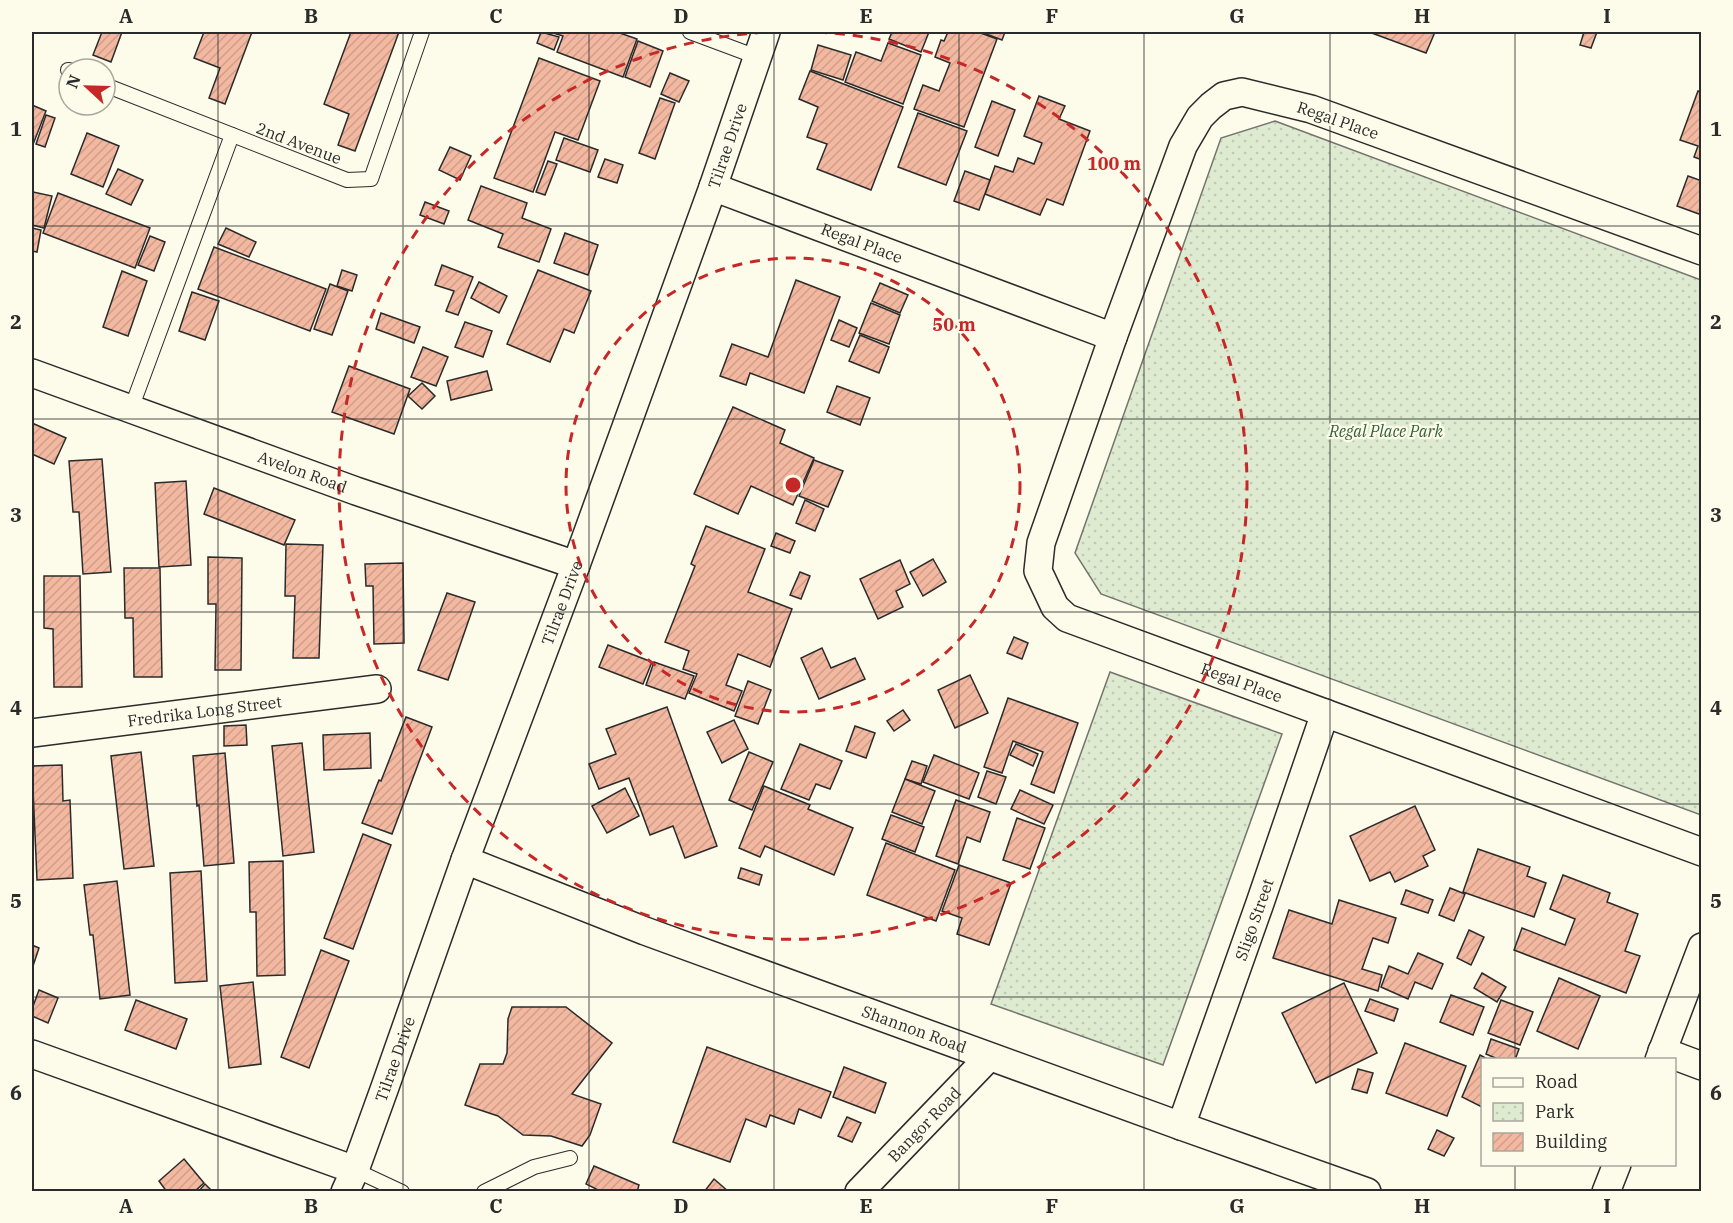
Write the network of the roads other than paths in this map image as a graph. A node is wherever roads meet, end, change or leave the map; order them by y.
1 (423, 32) edge
2 (690, 32) edge
3 (766, 32) edge
4 (757, 57) junction
5 (117, 89) edge
6 (232, 135) junction
7 (713, 187) junction
8 (1701, 251) edge
9 (1113, 336) junction
10 (32, 373) edge
11 (131, 409) junction
12 (576, 565) junction
13 (377, 689) dead end
14 (1325, 713) junction
15 (32, 733) edge
16 (1701, 852) edge
17 (465, 860) junction
18 (1701, 947) edge
19 (32, 1054) edge
20 (1661, 1055) edge
21 (989, 1057) junction
22 (1676, 1059) edge
23 (1701, 1066) edge
24 (1181, 1126) junction
25 (570, 1158) dead end
26 (1616, 1166) edge
27 (350, 1181) edge
28 (402, 1191) edge
29 (484, 1191) edge
30 (858, 1191) edge
31 (1367, 1191) edge
32 (1606, 1191) edge

1 - 6 lane, 2nd Avenue
2 - 4 lane
3 - 4 street, Tilrae Drive
4 - 7 street, Tilrae Drive
5 - 6 lane, 2nd Avenue
6 - 11 lane
7 - 9 street, Regal Place
7 - 12 street, Tilrae Drive
8 - 9 street, Regal Place
9 - 14 street, Regal Place
10 - 11 street, Avelon Road
11 - 12 street, Avelon Road
12 - 17 street, Tilrae Drive
13 - 15 street, Fredrika Long Street
14 - 16 street, Regal Place
14 - 24 street, Sligo Street
17 - 21 street, Shannon Road
17 - 27 street, Tilrae Drive
18 - 20 street
19 - 27 street
21 - 24 street, Shannon Road
21 - 30 street, Bangor Road
22 - 23 street
24 - 31 street, Shannon Road
25 - 29 lane
26 - 32 street
27 - 28 lane

